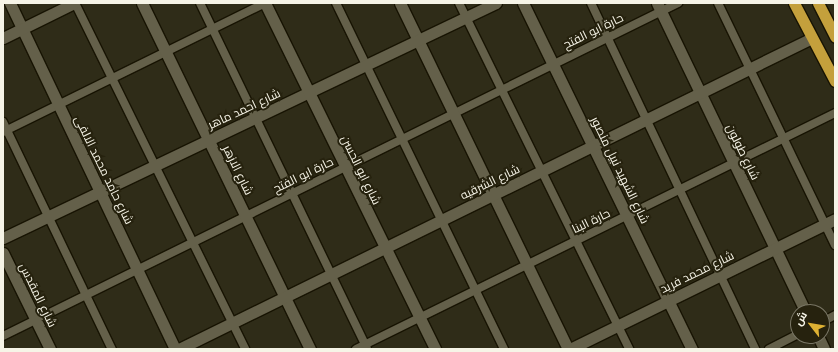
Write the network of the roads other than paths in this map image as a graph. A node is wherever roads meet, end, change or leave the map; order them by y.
1 (10, 3) edge
2 (75, 3) edge
3 (142, 3) edge
4 (200, 3) edge
5 (265, 3) edge
6 (336, 3) edge
7 (400, 3) edge
8 (459, 3) edge
9 (496, 3) edge
10 (523, 3) edge
11 (591, 3) edge
12 (678, 3) edge
13 (718, 3) edge
14 (794, 3) edge
15 (818, 3) edge
16 (659, 7) edge
17 (466, 18) junction
18 (22, 29) junction
19 (212, 29) junction
20 (835, 37) edge
21 (3, 38) edge
22 (608, 38) junction
23 (812, 38) junction
24 (418, 41) junction
25 (166, 52) junction
26 (366, 65) junction
27 (553, 65) junction
28 (750, 69) junction
29 (112, 78) junction
30 (835, 80) edge
31 (502, 90) junction
32 (309, 92) junction
33 (701, 93) junction
34 (58, 105) junction
35 (835, 113) edge
36 (454, 114) junction
37 (255, 118) junction
38 (647, 120) junction
39 (4, 128) edge
40 (402, 139) junction
41 (208, 140) junction
42 (784, 140) junction
43 (593, 146) junction
44 (735, 164) junction
45 (155, 166) junction
46 (346, 167) junction
47 (542, 172) junction
48 (681, 190) junction
49 (100, 192) junction
50 (292, 194) junction
51 (493, 195) junction
52 (48, 216) junction
53 (246, 216) junction
54 (628, 216) junction
55 (835, 219) edge
56 (442, 220) junction
57 (825, 224) junction
58 (3, 238) edge
59 (576, 242) junction
60 (192, 243) junction
61 (835, 246) edge
62 (385, 248) junction
63 (775, 248) junction
64 (3, 253) edge
65 (527, 265) junction
66 (138, 270) junction
67 (331, 274) junction
68 (722, 275) junction
69 (476, 291) junction
70 (86, 295) junction
71 (285, 297) junction
72 (669, 301) junction
73 (802, 304) edge
74 (420, 318) junction
75 (36, 320) junction
76 (232, 323) junction
77 (618, 326) junction
78 (3, 336) edge
79 (790, 338) edge
80 (366, 347) edge
81 (50, 349) edge
82 (112, 349) edge
83 (175, 349) edge
84 (179, 349) edge
85 (245, 349) edge
86 (310, 349) edge
87 (356, 349) edge
88 (435, 349) edge
89 (504, 349) edge
90 (569, 349) edge
91 (629, 349) edge
92 (692, 349) edge
93 (756, 349) edge
94 (769, 349) edge

1 - 18 street, شارع حامد محمد الالفى
2 - 18 street
2 - 29 lane
3 - 25 street, شارع الازهر
4 - 19 lane
5 - 19 lane
5 - 32 street, شارع ابو الحسن
6 - 26 lane
7 - 24 street
8 - 17 lane
9 - 17 street, شارع احمد ماهر
10 - 27 street, شارع الشهيد نبيل منصور
11 - 22 lane
12 - 16 lane, حارة ابو الفتح
13 - 28 lane
14 - 23 highway
15 - 20 highway
16 - 22 lane, حارة ابو الفتح
16 - 33 street, شارع طولون
17 - 24 street, شارع احمد ماهر
17 - 31 lane
18 - 21 street
18 - 34 street, شارع حامد محمد الالفى
19 - 25 lane
19 - 37 lane
22 - 27 lane, حارة ابو الفتح
22 - 38 lane
23 - 28 street, شارع الشرقيه
23 - 30 highway
24 - 26 street, شارع احمد ماهر
24 - 36 street
25 - 29 lane
25 - 41 street, شارع الازهر
26 - 32 street, شارع احمد ماهر
26 - 40 lane
27 - 31 lane, حارة ابو الفتح
27 - 43 street, شارع الشهيد نبيل منصور
28 - 33 street, شارع الشرقيه
28 - 42 lane
29 - 34 lane
29 - 45 lane
31 - 36 lane, حارة ابو الفتح
31 - 47 lane
32 - 37 street, شارع احمد ماهر
32 - 46 street, شارع ابو الحسن
33 - 38 street, شارع الشرقيه
33 - 44 street, شارع طولون
34 - 39 lane
34 - 49 street, شارع حامد محمد الالفى
35 - 42 lane, حارة البنا
36 - 40 lane, حارة ابو الفتح
36 - 51 street
37 - 41 street, شارع احمد ماهر
37 - 50 lane
38 - 43 street, شارع الشرقيه
38 - 48 lane
39 - 52 lane
40 - 46 lane, حارة ابو الفتح
40 - 56 lane
41 - 45 street, شارع احمد ماهر
41 - 53 street, شارع الازهر
42 - 44 lane, حارة البنا
42 - 57 lane
43 - 47 street, شارع الشرقيه
43 - 54 street, شارع الشهيد نبيل منصور
44 - 48 lane, حارة البنا
44 - 63 street, شارع طولون
45 - 49 street, شارع احمد ماهر
45 - 60 lane
46 - 50 lane, حارة ابو الفتح
46 - 62 street, شارع ابو الحسن
47 - 51 street, شارع الشرقيه
47 - 59 lane
48 - 54 lane, حارة البنا
48 - 68 lane
49 - 52 street, شارع احمد ماهر
49 - 66 street, شارع حامد محمد الالفى
50 - 53 lane, حارة ابو الفتح
50 - 67 lane
51 - 56 street, شارع الشرقيه
51 - 65 street
52 - 58 street, شارع احمد ماهر
52 - 70 lane
53 - 60 lane, حارة ابو الفتح
53 - 71 street, شارع الازهر
54 - 59 lane, حارة البنا
54 - 72 street, شارع الشهيد نبيل منصور
55 - 57 street, شارع محمد فريد
56 - 62 street, شارع الشرقيه
56 - 69 lane
57 - 61 lane
57 - 63 street, شارع محمد فريد
59 - 65 lane, حارة البنا
59 - 77 lane
60 - 66 lane, حارة ابو الفتح
60 - 76 lane
62 - 67 street, شارع الشرقيه
62 - 74 street, شارع ابو الحسن
63 - 68 street, شارع محمد فريد
63 - 73 street, شارع طولون
64 - 75 street, شارع المقدس
65 - 69 lane, حارة البنا
65 - 90 street
66 - 70 lane, حارة ابو الفتح
66 - 83 street, شارع حامد محمد الالفى
67 - 71 street, شارع الشرقيه
67 - 80 lane
68 - 72 street, شارع محمد فريد
68 - 93 lane
69 - 74 lane, حارة البنا
69 - 89 lane
70 - 75 lane, حارة ابو الفتح
70 - 82 lane
71 - 76 street, شارع الشرقيه
71 - 86 street, شارع الازهر
72 - 77 street, شارع محمد فريد
72 - 92 street, شارع الشهيد نبيل منصور
74 - 80 lane, حارة البنا
74 - 88 street, شارع ابو الحسن
75 - 78 lane, حارة ابو الفتح
75 - 81 street, شارع المقدس
76 - 84 street, شارع الشرقيه
76 - 85 lane
77 - 90 street, شارع محمد فريد
77 - 91 lane
79 - 94 lane
80 - 87 lane, حارة البنا

